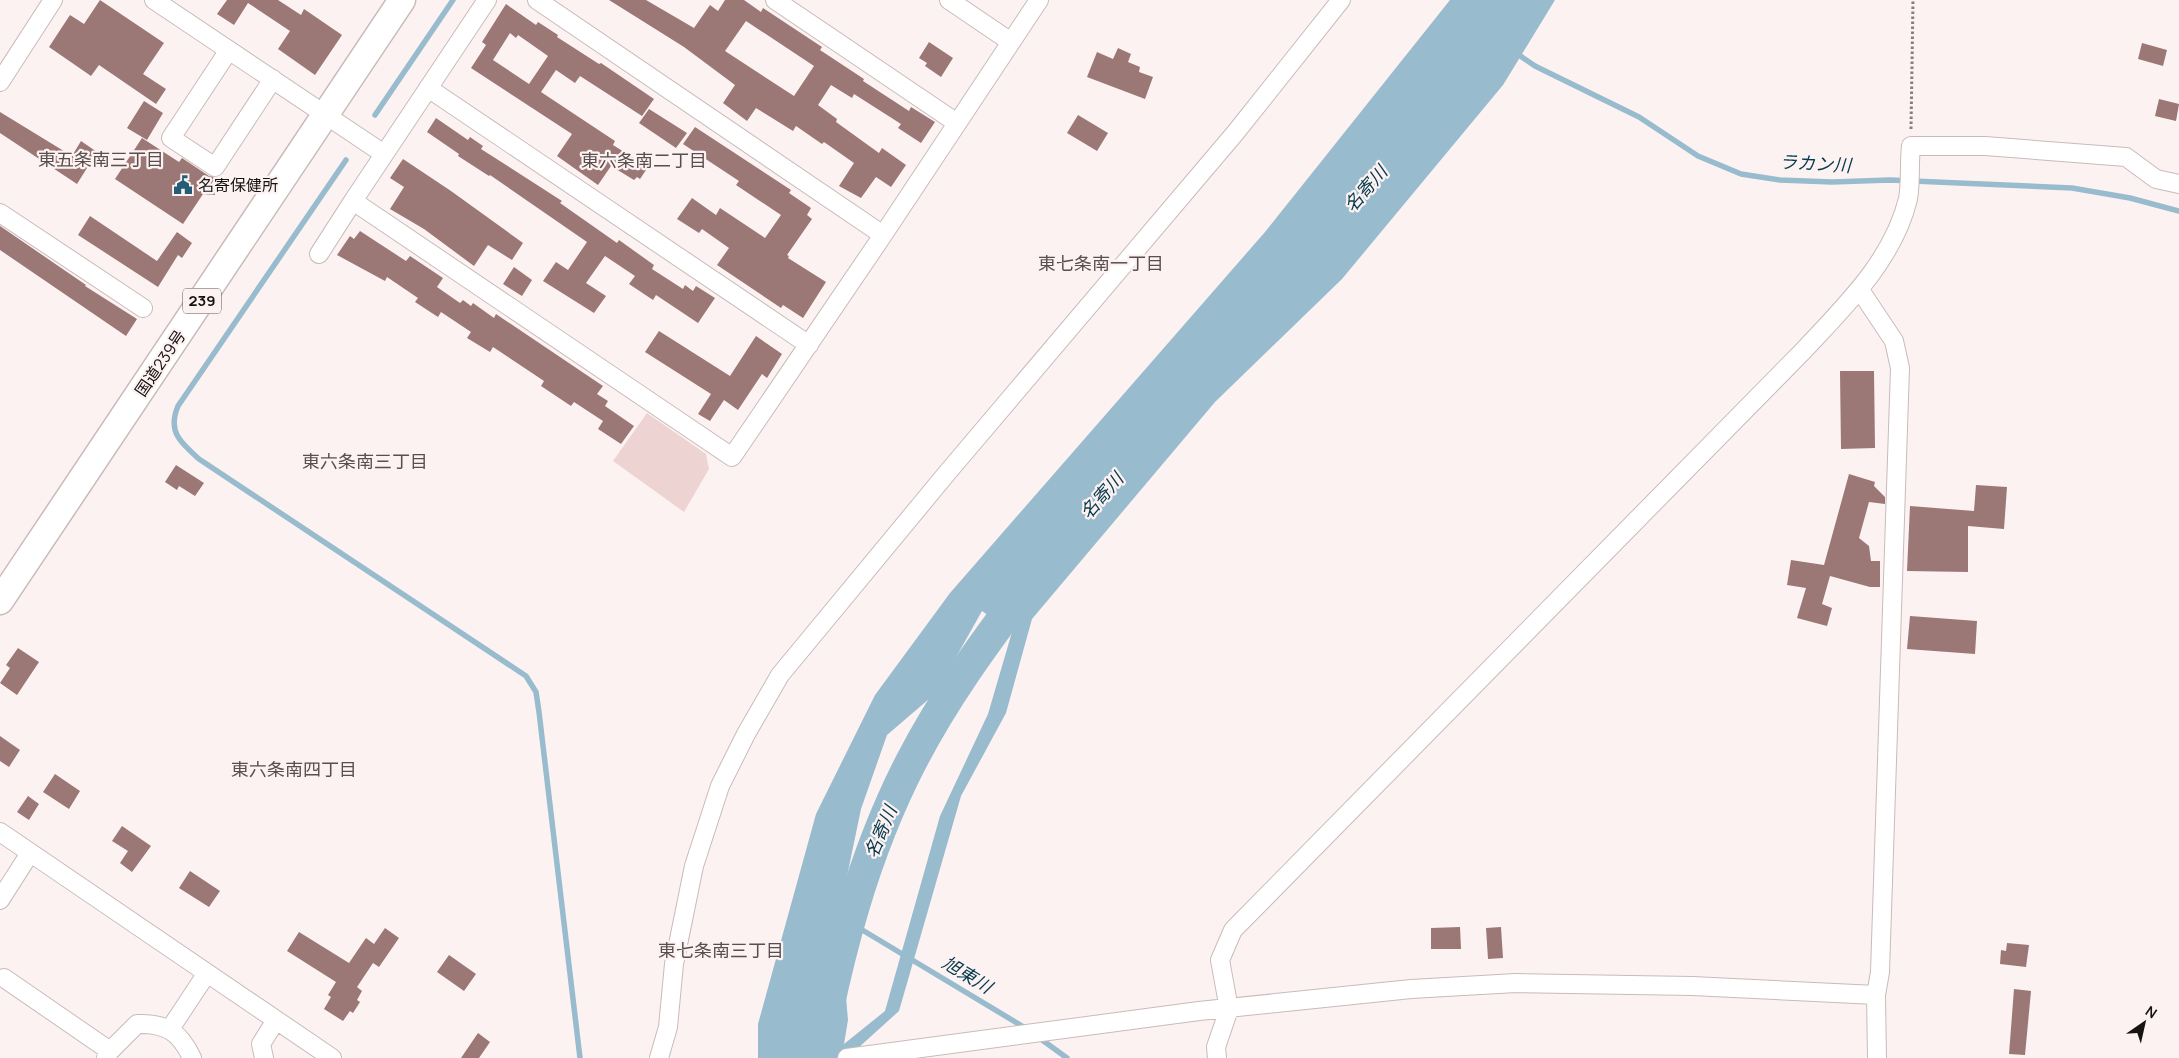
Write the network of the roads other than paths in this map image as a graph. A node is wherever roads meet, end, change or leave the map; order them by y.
1 (53, 0) edge
2 (154, 0) edge
3 (402, 0) edge
4 (487, 0) edge
5 (537, 0) edge
6 (775, 0) edge
7 (949, 0) edge
8 (1039, 0) edge
9 (1342, 0) edge
10 (1011, 42) junction
11 (229, 50) junction
12 (273, 79) junction
13 (0, 82) edge
14 (428, 88) junction
15 (327, 115) junction
16 (957, 123) junction
17 (384, 154) junction
18 (2179, 184) edge
19 (353, 201) junction
20 (0, 213) edge
21 (883, 235) junction
22 (319, 254) dead end
23 (1860, 290) junction
24 (143, 308) dead end
25 (809, 345) junction
26 (0, 601) edge
27 (0, 832) edge
28 (30, 853) junction
29 (0, 900) edge
30 (207, 973) junction
31 (4, 978) dead end
32 (1876, 995) junction
33 (1229, 1009) junction
34 (276, 1020) junction
35 (170, 1029) junction
36 (259, 1054) edge
37 (108, 1055) edge
38 (192, 1058) edge
39 (332, 1058) edge
40 (659, 1058) edge
41 (847, 1058) edge
42 (1217, 1058) edge
43 (1877, 1058) edge

1 - 13 street
2 - 11 street
3 - 15 highway, 国道239号 / 239
4 - 14 street
5 - 21 street
6 - 16 street
7 - 10 street
8 - 10 street
9 - 40 street
10 - 16 street
11 - 12 street
11 - 12 street
12 - 15 street
14 - 17 street
14 - 25 street
15 - 17 street
15 - 26 highway, 国道239号 / 239
16 - 21 street
17 - 19 street
18 - 23 street
19 - 22 street
19 - 25 street
20 - 24 street
21 - 25 street
23 - 32 street
23 - 33 street
27 - 28 street
28 - 29 street
28 - 30 street
30 - 34 street
30 - 35 street
31 - 37 street
32 - 33 street
32 - 43 street
33 - 41 street
33 - 42 street
34 - 36 street
34 - 39 street
35 - 37 street
35 - 38 street

